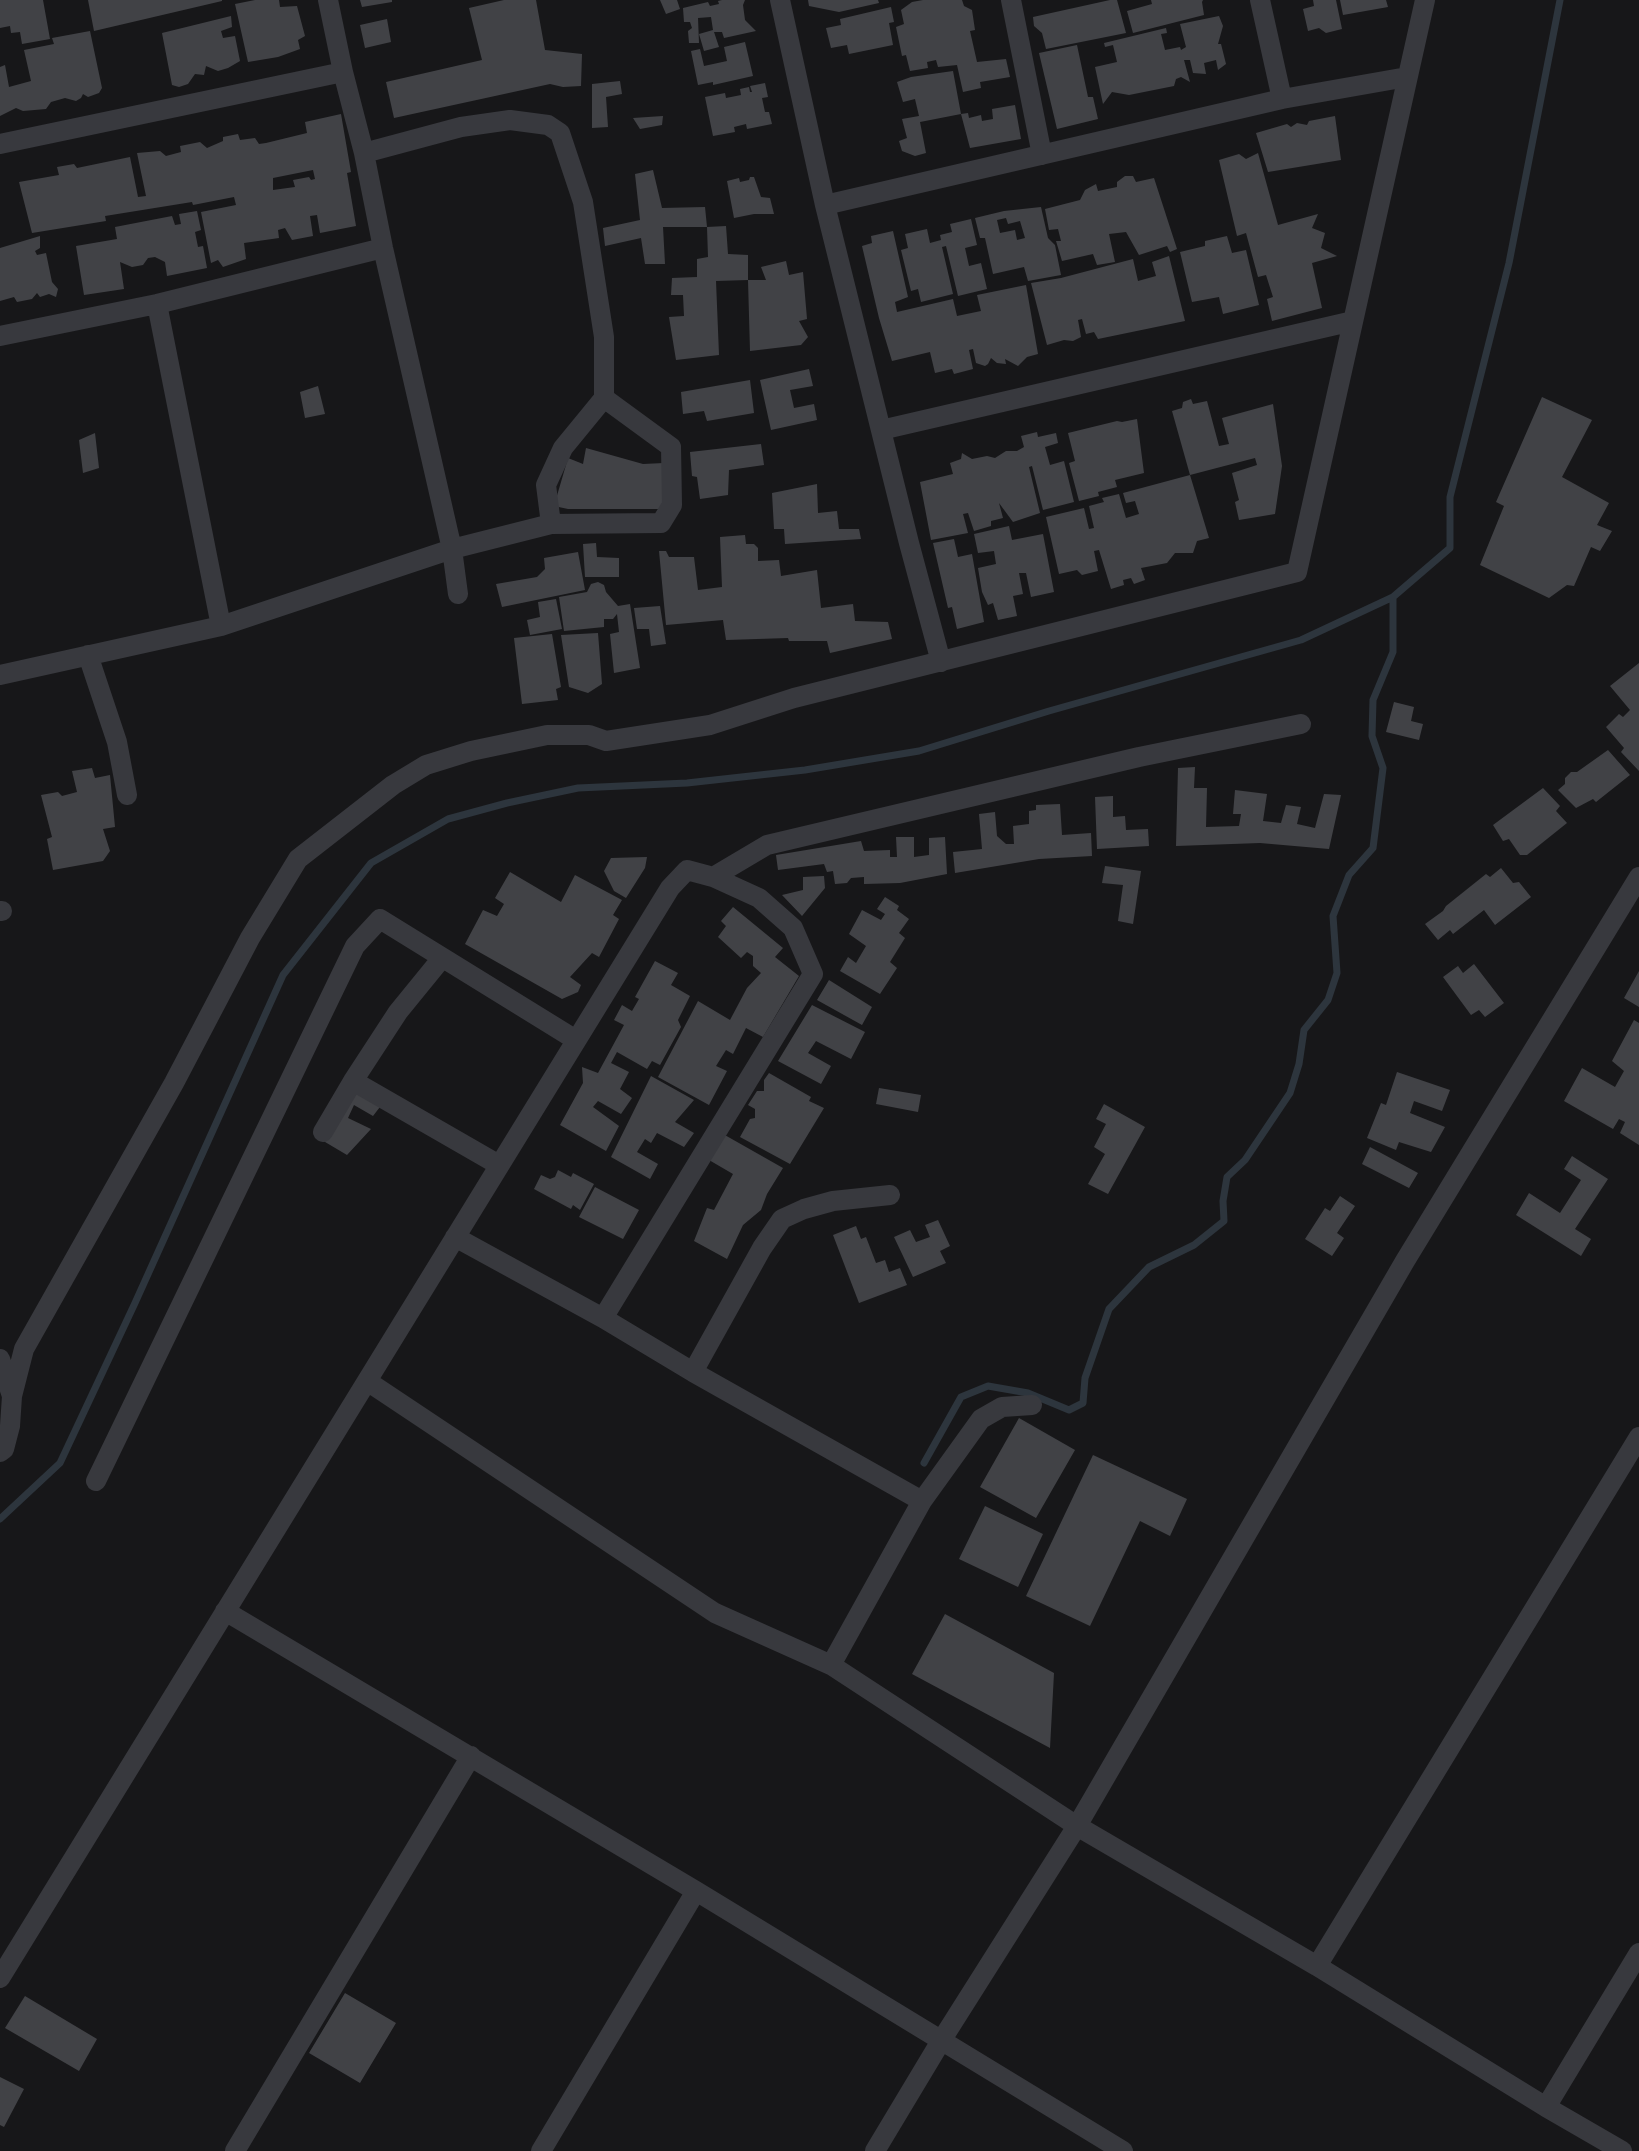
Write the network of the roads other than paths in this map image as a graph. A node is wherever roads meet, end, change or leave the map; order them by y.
1 (328, 0) edge
2 (780, 0) edge
3 (1011, 0) edge
4 (1260, 0) edge
5 (1425, 0) edge
6 (343, 72) junction
7 (1407, 77) junction
8 (1282, 99) junction
9 (0, 144) edge
10 (364, 153) junction
11 (1042, 155) junction
12 (825, 205) junction
13 (383, 248) junction
14 (157, 304) junction
15 (1353, 321) junction
16 (0, 336) edge
17 (604, 398) junction
18 (881, 430) junction
19 (551, 524) junction
20 (452, 549) junction
21 (458, 594) dead end
22 (221, 626) junction
23 (88, 655) junction
24 (941, 662) junction
25 (0, 673) edge
26 (1301, 724) dead end
27 (127, 795) dead end
28 (713, 877) junction
29 (1639, 877) edge
30 (442, 958) junction
31 (576, 1040) junction
32 (353, 1081) junction
33 (323, 1132) dead end
34 (499, 1165) junction
35 (890, 1195) dead end
36 (455, 1237) junction
37 (603, 1318) junction
38 (0, 1359) edge
39 (693, 1372) junction
40 (367, 1381) junction
41 (12, 1396) junction
42 (1032, 1405) dead end
43 (1639, 1437) edge
44 (0, 1452) edge
45 (96, 1481) dead end
46 (922, 1501) junction
47 (225, 1611) junction
48 (831, 1665) junction
49 (471, 1756) junction
50 (1077, 1826) junction
51 (696, 1891) junction
52 (1639, 1953) edge
53 (1317, 1966) junction
54 (0, 1978) edge
55 (941, 2041) junction
56 (1546, 2107) junction
57 (235, 2151) edge
58 (541, 2151) edge
59 (875, 2151) edge
60 (1123, 2151) edge
61 (1622, 2151) edge

1 - 6 street
2 - 12 street
3 - 11 street
4 - 8 street
5 - 7 street
6 - 9 street
6 - 10 street
7 - 8 street
7 - 15 street
8 - 11 street
10 - 13 street
10 - 17 street
11 - 12 street
12 - 18 street
13 - 14 street
13 - 20 street
14 - 16 street
14 - 22 street
15 - 18 street
15 - 24 street
17 - 19 street
17 - 19 street
18 - 24 street
19 - 20 street
20 - 21 street
20 - 22 street
22 - 23 street
23 - 25 street
23 - 27 street
24 - 41 street
26 - 28 street
28 - 31 street
28 - 37 street
29 - 50 street
30 - 31 street
30 - 32 street
30 - 45 street
31 - 34 street
32 - 33 street
32 - 34 street
34 - 36 street
35 - 39 street
36 - 37 street
36 - 40 street
37 - 39 street
38 - 41 street
39 - 46 street
40 - 47 street
40 - 48 street
41 - 44 street
42 - 46 street
43 - 53 street
46 - 48 street
47 - 49 street
47 - 54 street
48 - 50 street
49 - 51 street
49 - 57 street
50 - 53 street
50 - 55 street
51 - 55 street
51 - 58 street
52 - 56 street
53 - 56 street
55 - 59 street
55 - 60 street
56 - 61 street

